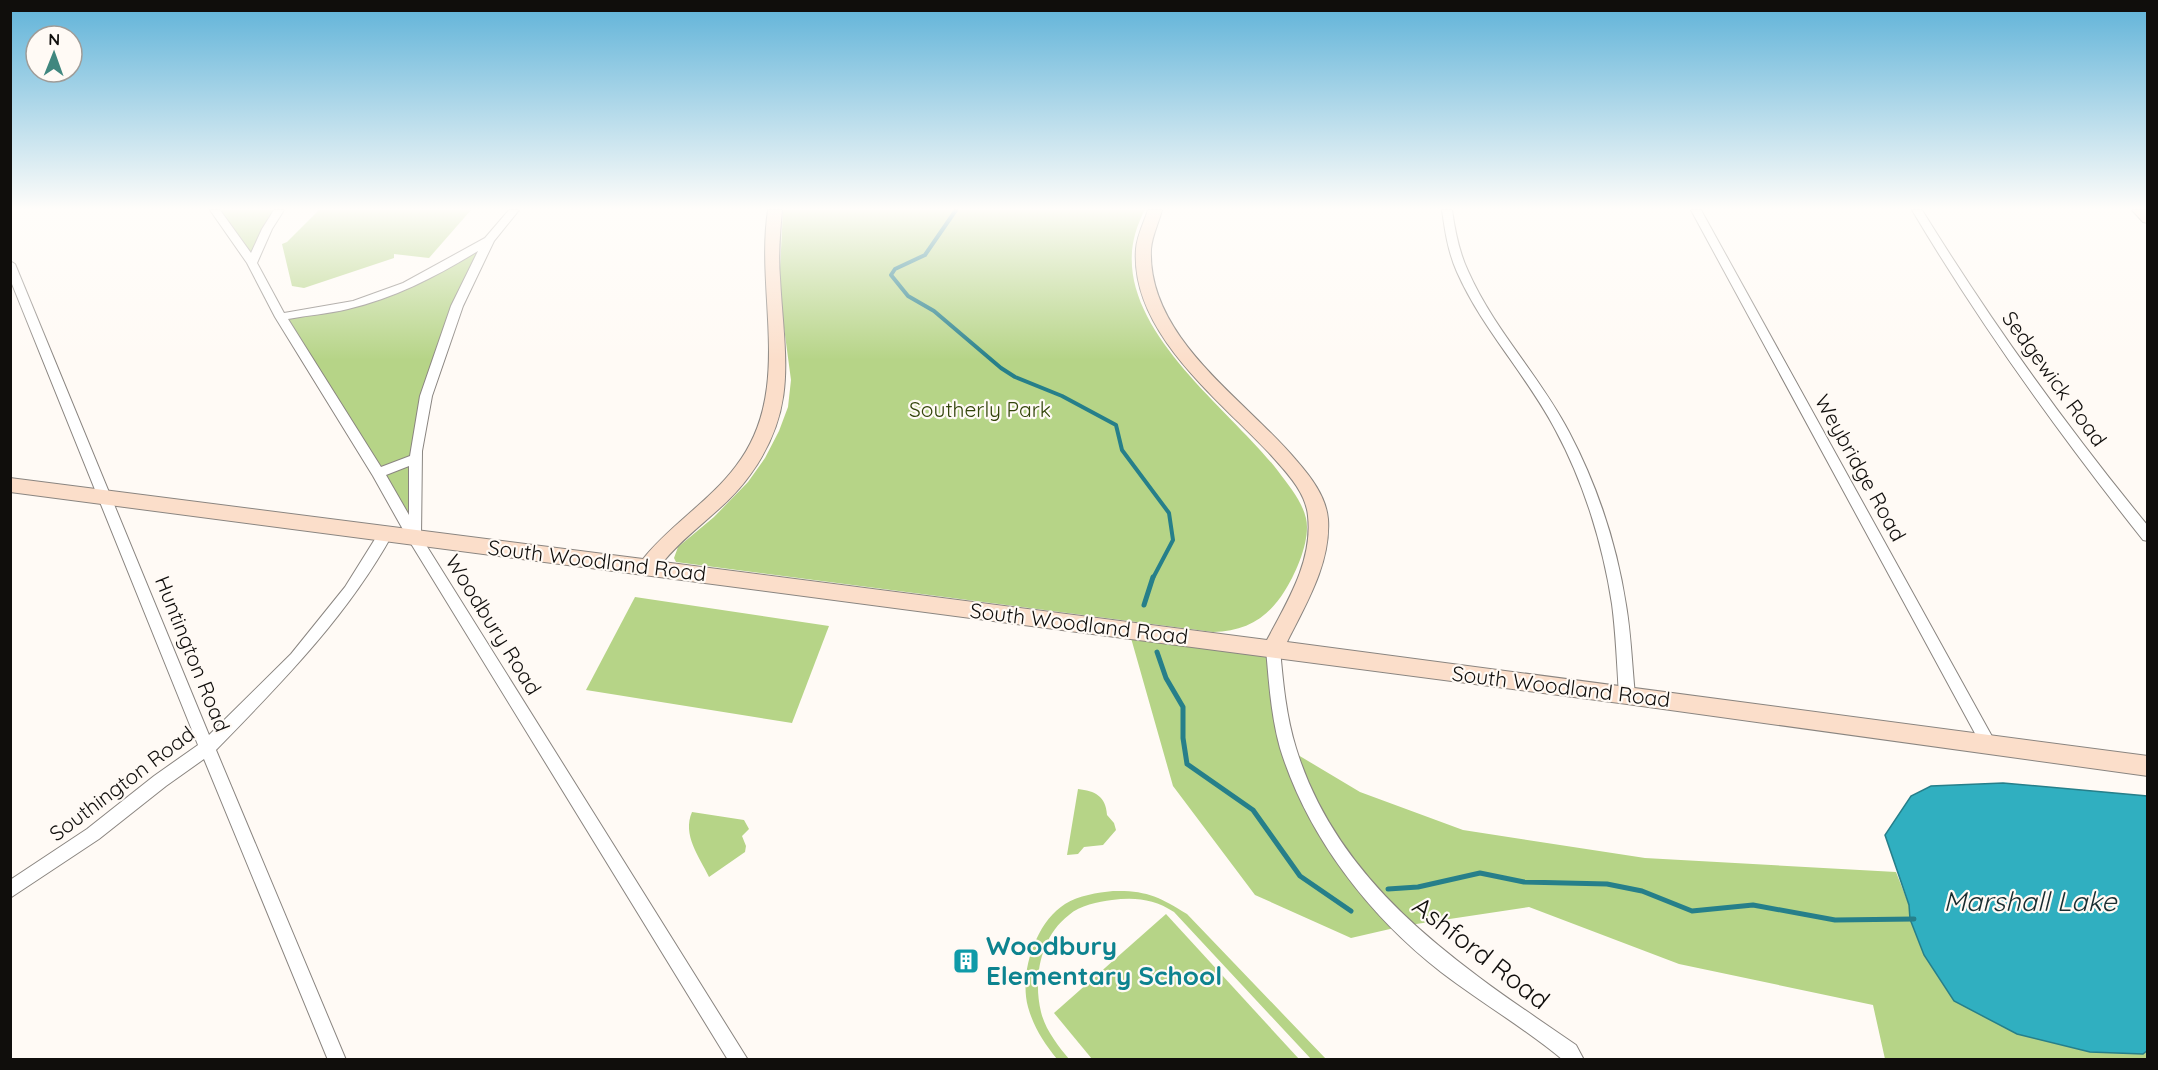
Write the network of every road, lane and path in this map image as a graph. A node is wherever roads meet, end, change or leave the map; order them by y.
1 (250, 260) edge
2 (253, 260) edge
3 (457, 260) edge
4 (479, 260) edge
5 (772, 260) edge
6 (1144, 260) edge
7 (1459, 260) edge
8 (1723, 260) edge
9 (1949, 260) edge
10 (252, 263) junction
11 (10, 264) edge
12 (281, 317) junction
13 (416, 459) junction
14 (378, 473) junction
15 (10, 485) edge
16 (105, 498) junction
17 (385, 535) junction
18 (2148, 536) edge
19 (414, 538) junction
20 (648, 567) junction
21 (1273, 650) junction
22 (1627, 695) junction
23 (1989, 745) junction
24 (207, 748) junction
25 (2148, 766) edge
26 (10, 890) edge
27 (1576, 1057) edge
28 (337, 1059) edge
29 (739, 1059) edge

1 - 10 street, Woodbury Road
2 - 10 street
3 - 12 street
4 - 13 street
5 - 20 street
6 - 21 street
7 - 22 street
8 - 23 street, Weybridge Road
9 - 18 street, Sedgewick Road
10 - 12 street, Woodbury Road
11 - 16 street, Huntington Road
12 - 14 street, Woodbury Road
13 - 14 street
13 - 19 street
14 - 19 street, Woodbury Road
15 - 16 street, South Woodland Road
16 - 17 street, South Woodland Road
16 - 24 street, Huntington Road
17 - 19 street, South Woodland Road
17 - 24 street, Southington Road
19 - 20 street, South Woodland Road
19 - 29 street, Woodbury Road
20 - 21 street, South Woodland Road
21 - 22 street, South Woodland Road
21 - 27 street, Ashford Road
22 - 23 street, South Woodland Road
23 - 25 street, South Woodland Road
24 - 26 street, Southington Road
24 - 28 street, Huntington Road

